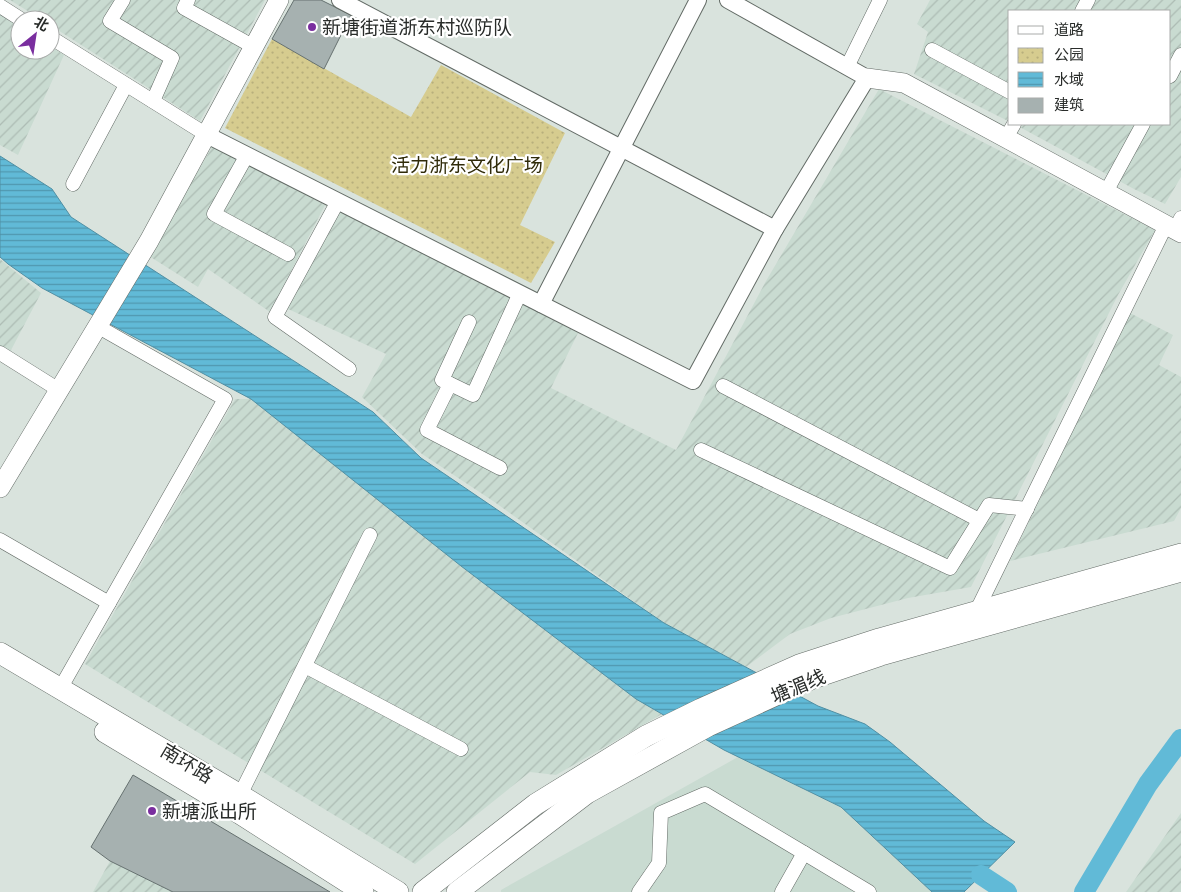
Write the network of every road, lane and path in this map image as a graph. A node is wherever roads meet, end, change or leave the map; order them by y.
1 (122, 0) edge
2 (188, 0) edge
3 (279, 0) edge
4 (340, 0) edge
5 (698, 0) edge
6 (728, 0) edge
7 (880, 0) edge
8 (60, 43) edge
9 (254, 46) junction
10 (932, 50) dead end
11 (1181, 55) edge
12 (847, 67) junction
13 (1171, 74) edge
14 (867, 78) junction
15 (126, 85) junction
16 (1008, 91) edge
17 (153, 101) junction
18 (1143, 125) edge
19 (1010, 131) edge
20 (207, 135) junction
21 (620, 148) junction
22 (247, 155) junction
23 (73, 184) dead end
24 (1106, 192) junction
25 (338, 201) junction
26 (1176, 226) edge
27 (775, 230) junction
28 (288, 254) dead end
29 (520, 294) junction
30 (541, 304) junction
31 (469, 322) dead end
32 (98, 326) junction
33 (0, 353) edge
34 (349, 369) dead end
35 (450, 384) junction
36 (722, 386) dead end
37 (59, 390) junction
38 (701, 450) dead end
39 (500, 468) dead end
40 (0, 488) edge
41 (1027, 508) junction
42 (979, 520) junction
43 (370, 536) dead end
44 (0, 540) edge
45 (1181, 554) edge
46 (1181, 571) edge
47 (108, 603) junction
48 (976, 612) junction
49 (0, 653) edge
50 (304, 666) junction
51 (0, 669) edge
52 (806, 671) junction
53 (60, 688) junction
54 (461, 749) dead end
55 (240, 795) junction
56 (804, 853) junction
57 (364, 892) edge
58 (398, 892) edge
59 (423, 892) edge
60 (457, 892) edge
61 (639, 892) edge
62 (782, 892) edge
63 (869, 892) edge

1 - 17 street
2 - 9 street
3 - 9 main road
4 - 21 street
5 - 21 street
6 - 12 street
7 - 12 street
8 - 15 street
9 - 20 main road
10 - 16 street
11 - 13 street
12 - 14 street
14 - 19 main road
14 - 27 street
15 - 17 street
15 - 23 street
17 - 20 street
18 - 24 street
19 - 24 main road
20 - 22 street
20 - 32 main road
21 - 27 street
21 - 30 street
22 - 25 street
22 - 28 street
24 - 26 main road
25 - 29 street
25 - 34 street
26 - 41 street
27 - 30 street
29 - 30 street
29 - 35 street
31 - 35 street
32 - 37 main road
32 - 47 street
33 - 37 street
35 - 39 street
36 - 42 street
37 - 40 main road
38 - 42 street
41 - 42 street
41 - 48 street
43 - 50 street
44 - 47 street
45 - 48 main road
46 - 52 main road, 塘湄线
47 - 53 street
48 - 52 main road
49 - 53 main road, 南环路
50 - 54 street
50 - 55 street
51 - 57 main road, 南环路
52 - 59 main road
52 - 60 main road, 塘湄线
53 - 55 main road, 南环路
55 - 58 main road, 南环路
56 - 61 street
56 - 62 street
56 - 63 street

